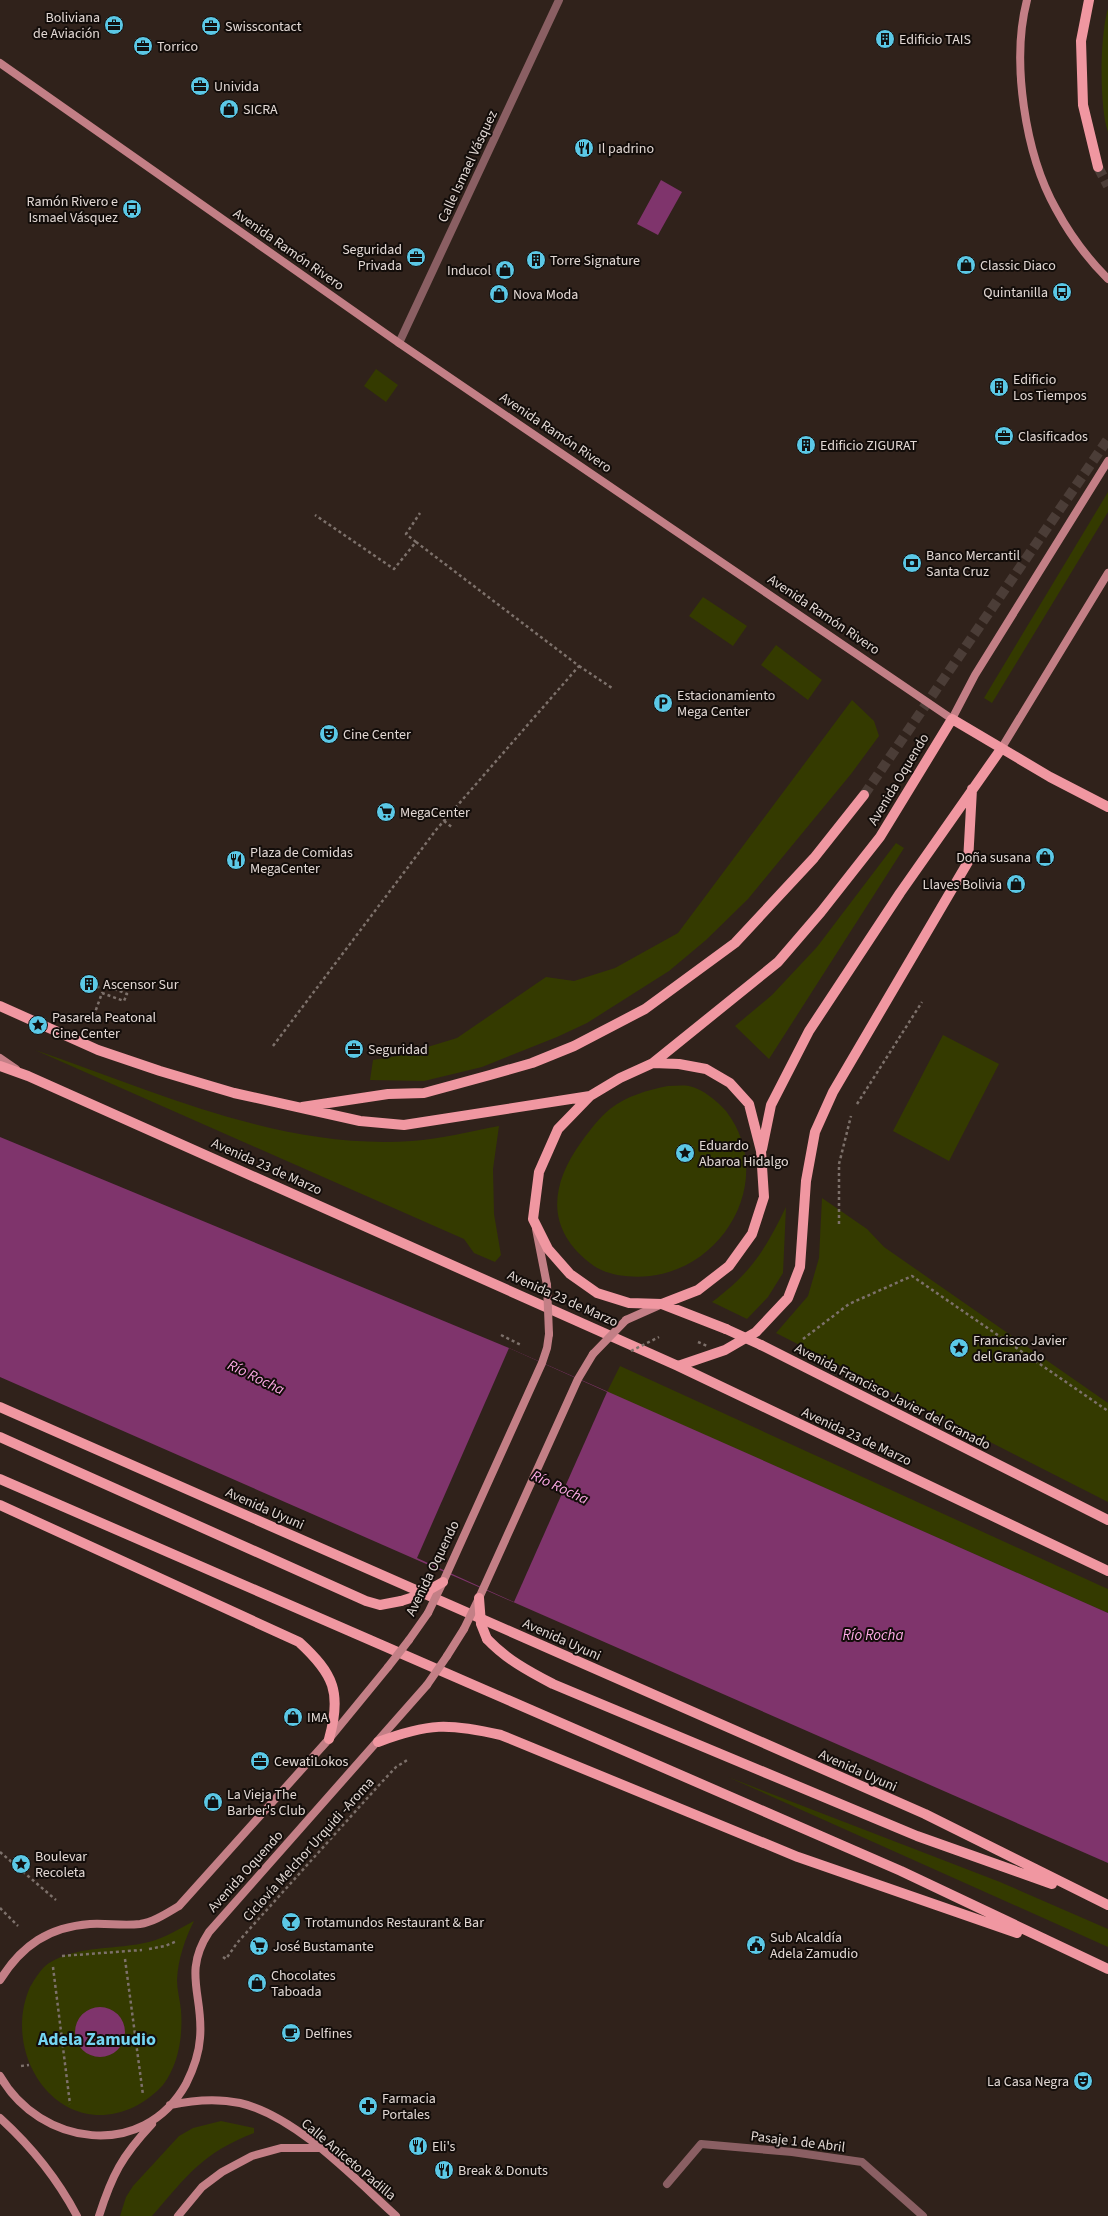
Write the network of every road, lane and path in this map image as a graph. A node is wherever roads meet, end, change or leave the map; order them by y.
1 (559, 0) edge
2 (1027, 0) edge
3 (1089, 0) edge
4 (0, 63) edge
5 (1098, 167) tunnel mouth
6 (1108, 279) edge
7 (399, 343) junction
8 (1108, 461) edge
9 (420, 513) dead end
10 (316, 515) dead end
11 (416, 542) junction
12 (1108, 573) edge
13 (579, 666) junction
14 (612, 688) dead end
15 (952, 719) junction
16 (1000, 749) junction
17 (972, 789) junction
18 (864, 795) tunnel mouth
19 (1108, 807) edge
20 (444, 820) junction
21 (453, 828) dead end
22 (85, 991) dead end
23 (922, 1002) dead end
24 (0, 1006) edge
25 (93, 1018) dead end
26 (273, 1046) dead end
27 (0, 1058) edge
28 (653, 1063) junction
29 (0, 1066) edge
30 (28, 1076) junction
31 (590, 1096) junction
32 (302, 1107) junction
33 (761, 1151) junction
34 (534, 1219) junction
35 (839, 1224) dead end
36 (662, 1304) junction
37 (501, 1335) dead end
38 (659, 1337) dead end
39 (802, 1339) dead end
40 (520, 1344) dead end
41 (626, 1354) dead end
42 (678, 1366) junction
43 (0, 1407) edge
44 (1108, 1411) edge
45 (0, 1437) edge
46 (0, 1479) edge
47 (0, 1505) edge
48 (1108, 1520) edge
49 (1108, 1571) edge
50 (443, 1582) junction
51 (479, 1598) junction
52 (328, 1739) junction
53 (378, 1742) junction
54 (411, 1758) dead end
55 (0, 1852) edge
56 (1093, 1899) junction
57 (56, 1900) dead end
58 (1108, 1906) edge
59 (0, 1908) edge
60 (3, 1911) dead end
61 (1068, 1951) junction
62 (124, 1958) dead end
63 (226, 1959) dead end
64 (53, 1968) dead end
65 (1108, 1969) edge
66 (0, 1980) edge
67 (0, 2076) edge
68 (143, 2095) dead end
69 (70, 2104) dead end
70 (170, 2105) junction
71 (161, 2115) junction
72 (0, 2118) edge
73 (319, 2148) junction
74 (667, 2184) dead end
75 (77, 2216) edge
76 (99, 2216) edge
77 (178, 2216) edge
78 (396, 2216) edge
79 (924, 2216) edge

1 - 7 street, Calle Ismael Vásquez
2 - 6 main road
3 - 5 main road
4 - 7 main road, Avenida Ramón Rivero
7 - 15 main road, Avenida Ramón Rivero
8 - 15 main road, Avenida Oquendo
9 - 11 path
10 - 11 path
11 - 13 path
12 - 16 main road
13 - 14 path
13 - 20 path
15 - 16 main road, Avenida Ramón Rivero
15 - 28 main road, Avenida Oquendo
16 - 17 main road
16 - 19 main road, Avenida Ramón Rivero
17 - 33 main road
17 - 42 main road
18 - 32 main road
20 - 21 path
20 - 26 path
22 - 25 path
23 - 35 path
24 - 32 main road
27 - 30 main road
28 - 31 main road
28 - 33 main road
29 - 30 main road, Avenida 23 de Marzo
30 - 42 main road, Avenida 23 de Marzo
31 - 32 main road
31 - 34 main road
33 - 36 main road
34 - 36 main road
34 - 50 main road, Avenida Oquendo, bridge
36 - 48 main road, Avenida Francisco Javier del Granado, bridge
36 - 51 main road, Avenida Oquendo, bridge
37 - 40 path
38 - 41 path, bridge
39 - 44 path
42 - 49 main road, Avenida 23 de Marzo
43 - 56 main road, Avenida Uyuni
45 - 50 main road, bridge
46 - 61 main road
47 - 52 main road
50 - 52 main road, Avenida Oquendo, bridge
51 - 53 main road, Avenida Oquendo, bridge
51 - 56 main road, bridge
52 - 66 main road, Avenida Oquendo
53 - 61 main road
53 - 70 main road, Avenida Oquendo
54 - 63 path, Ciclovía Melchor Urquidi -Aroma
55 - 57 path
56 - 58 main road, Avenida Uyuni
59 - 60 path
61 - 65 main road
62 - 68 path
64 - 69 path
67 - 71 main road
70 - 71 main road, Avenida Oquendo
70 - 73 main road, Calle Aniceto Padilla
71 - 76 main road
72 - 75 main road
73 - 77 main road
73 - 78 main road, Calle Aniceto Padilla
74 - 79 street, Pasaje 1 de Abril

